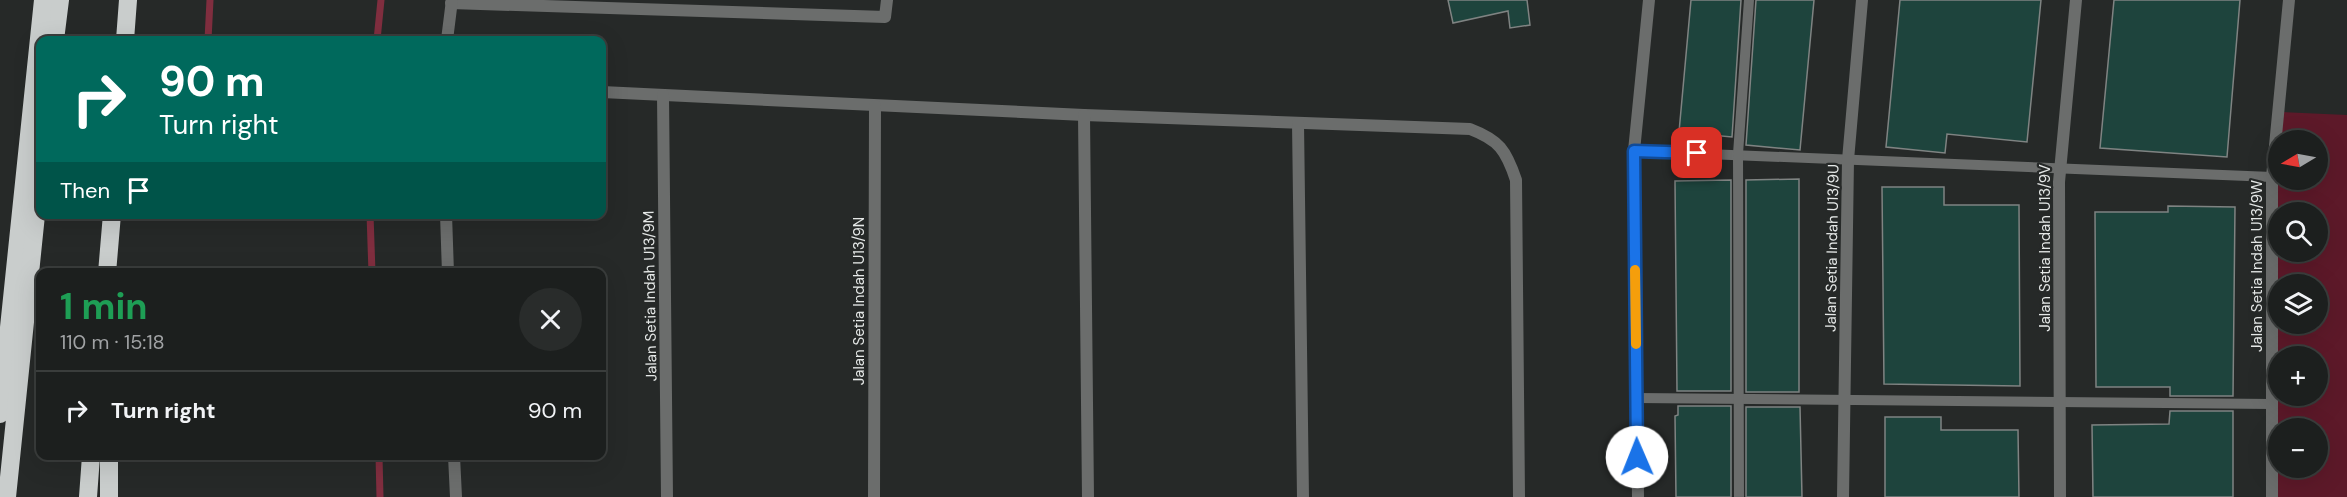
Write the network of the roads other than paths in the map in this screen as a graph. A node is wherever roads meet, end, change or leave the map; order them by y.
1 (43, 0) edge
2 (60, 0) edge
3 (128, 0) edge
4 (887, 0) edge
5 (1649, 0) edge
6 (1749, 0) edge
7 (1862, 0) edge
8 (2076, 0) edge
9 (2289, 0) edge
10 (451, 2) edge
11 (670, 4) edge
12 (39, 36) edge
13 (56, 36) edge
14 (125, 36) edge
15 (447, 36) edge
16 (36, 67) edge
17 (606, 92) edge
18 (663, 95) junction
19 (875, 106) junction
20 (1084, 115) junction
21 (1298, 123) junction
22 (2277, 130) edge
23 (1634, 151) junction
24 (1738, 154) junction
25 (1848, 160) junction
26 (2060, 169) junction
27 (2268, 177) edge
28 (2272, 190) edge
29 (36, 213) edge
30 (111, 219) edge
31 (446, 219) edge
32 (107, 268) edge
33 (448, 268) edge
34 (2272, 346) edge
35 (1636, 398) junction
36 (1738, 399) junction
37 (1844, 400) junction
38 (2060, 402) junction
39 (2268, 404) edge
40 (2272, 406) edge
41 (0, 414) edge
42 (0, 426) edge
43 (92, 460) edge
44 (109, 460) edge
45 (454, 460) edge
46 (9, 465) junction
47 (2, 497) edge
48 (7, 497) edge
49 (88, 497) edge
50 (109, 497) edge
51 (456, 497) edge
52 (667, 497) edge
53 (874, 497) edge
54 (1088, 497) edge
55 (1303, 497) edge
56 (1519, 497) edge
57 (1638, 497) edge
58 (1738, 497) edge
59 (1843, 497) edge
60 (2060, 497) edge
61 (2272, 497) edge

1 - 12 highway
2 - 13 highway
3 - 14 highway
4 - 11 street
5 - 23 street
6 - 24 lane
7 - 25 street, Jalan Setia Indah U13/9U
8 - 26 street, Jalan Setia Indah U13/9V
9 - 22 street, Jalan Setia Indah U13/9W
10 - 11 street
10 - 15 street
16 - 41 highway
17 - 18 street
18 - 19 street
18 - 52 street, Jalan Setia Indah U13/9M
19 - 20 street
19 - 53 street, Jalan Setia Indah U13/9N
20 - 21 street
20 - 54 street
21 - 55 street
21 - 56 street
23 - 24 lane
23 - 35 street
24 - 25 lane
24 - 36 lane
25 - 26 lane
25 - 37 street, Jalan Setia Indah U13/9U
26 - 27 lane
26 - 38 street, Jalan Setia Indah U13/9V
28 - 34 street, Jalan Setia Indah U13/9W
29 - 46 highway
30 - 32 highway
31 - 33 street
35 - 36 lane
35 - 57 street
36 - 37 lane
36 - 58 lane
37 - 38 lane
37 - 59 street, Jalan Setia Indah U13/9U
38 - 39 lane
38 - 60 street, Jalan Setia Indah U13/9V
40 - 61 street, Jalan Setia Indah U13/9W
42 - 46 highway
43 - 49 highway
44 - 50 highway
45 - 51 street
46 - 47 highway
46 - 48 highway

